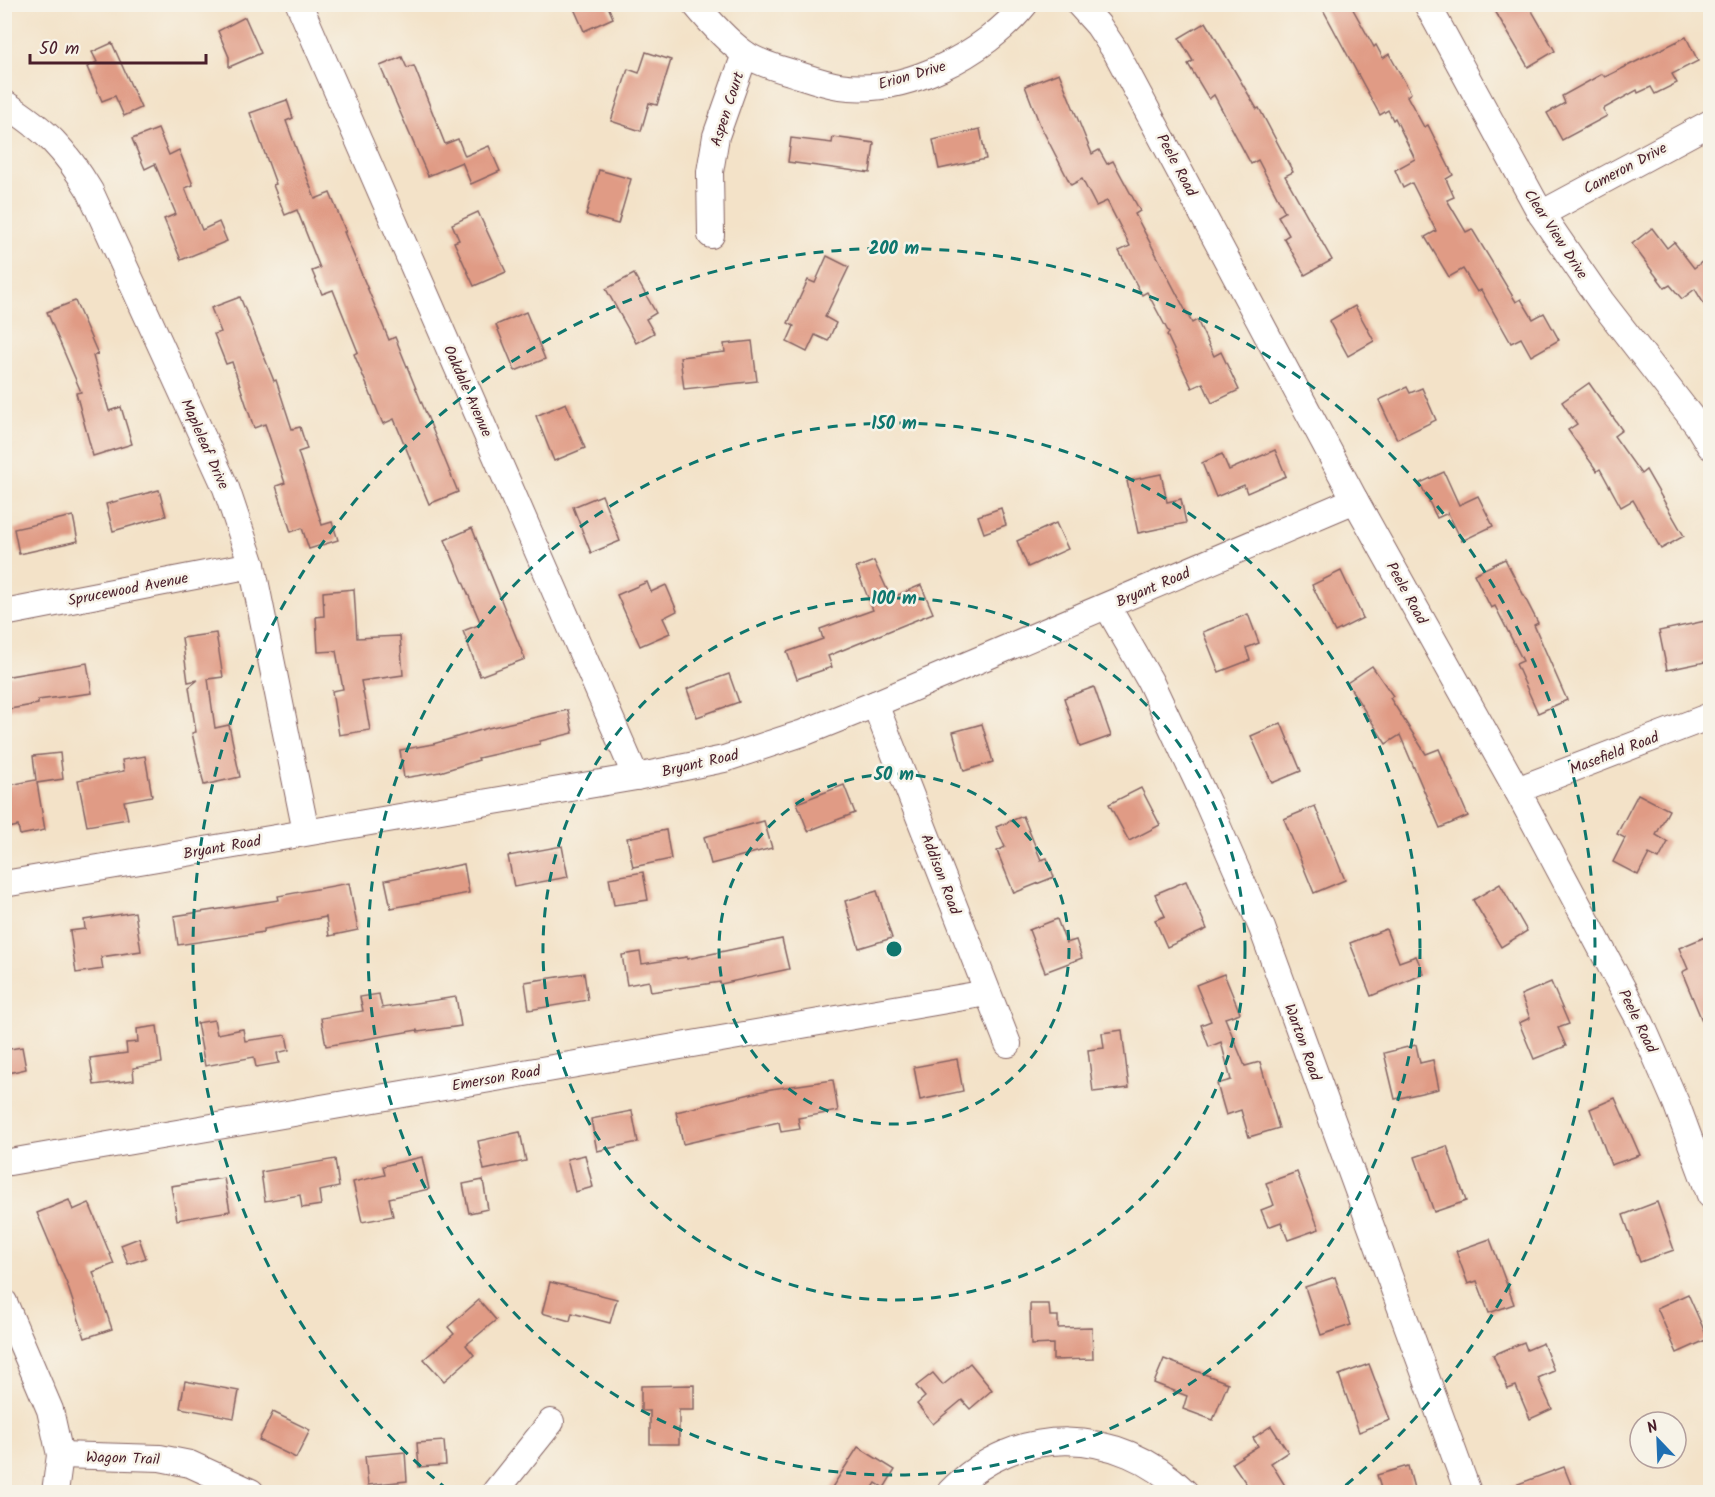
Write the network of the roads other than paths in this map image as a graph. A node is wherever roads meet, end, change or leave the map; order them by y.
1 (299, 4) edge
2 (695, 4) edge
3 (1025, 4) edge
4 (1079, 4) edge
5 (1428, 4) edge
6 (745, 54) junction
7 (4, 103) edge
8 (1710, 123) edge
9 (1540, 214) junction
10 (711, 235) dead end
11 (1710, 446) edge
12 (1355, 500) junction
13 (252, 565) junction
14 (1107, 606) junction
15 (4, 613) edge
16 (875, 704) junction
17 (1710, 716) edge
18 (636, 777) junction
19 (1517, 790) junction
20 (306, 832) junction
21 (4, 884) edge
22 (987, 993) junction
23 (1008, 1044) dead end
24 (4, 1163) edge
25 (1710, 1195) edge
26 (4, 1302) edge
27 (551, 1422) dead end
28 (60, 1455) junction
29 (55, 1492) edge
30 (251, 1492) edge
31 (495, 1492) edge
32 (950, 1492) edge
33 (1185, 1492) edge
34 (1468, 1492) edge

1 - 18 street, Oakdale Avenue
2 - 6 street, Erion Drive
3 - 6 street, Erion Drive
4 - 12 street, Peele Road
5 - 9 street, Clear View Drive
6 - 10 street, Aspen Court
7 - 13 street, Mapleleaf Drive
8 - 9 street, Cameron Drive
9 - 11 street, Clear View Drive
12 - 14 street, Bryant Road
12 - 19 street, Peele Road
13 - 15 street, Sprucewood Avenue
13 - 20 street, Mapleleaf Drive
14 - 16 street, Bryant Road
14 - 34 street, Warton Road
16 - 18 street, Bryant Road
16 - 22 street, Addison Road
17 - 19 street, Masefield Road
18 - 20 street, Bryant Road
19 - 25 street, Peele Road
20 - 21 street, Bryant Road
22 - 23 street, Addison Road
22 - 24 street, Emerson Road
26 - 28 street
27 - 31 street
28 - 29 street
28 - 30 street, Wagon Trail
32 - 33 street

